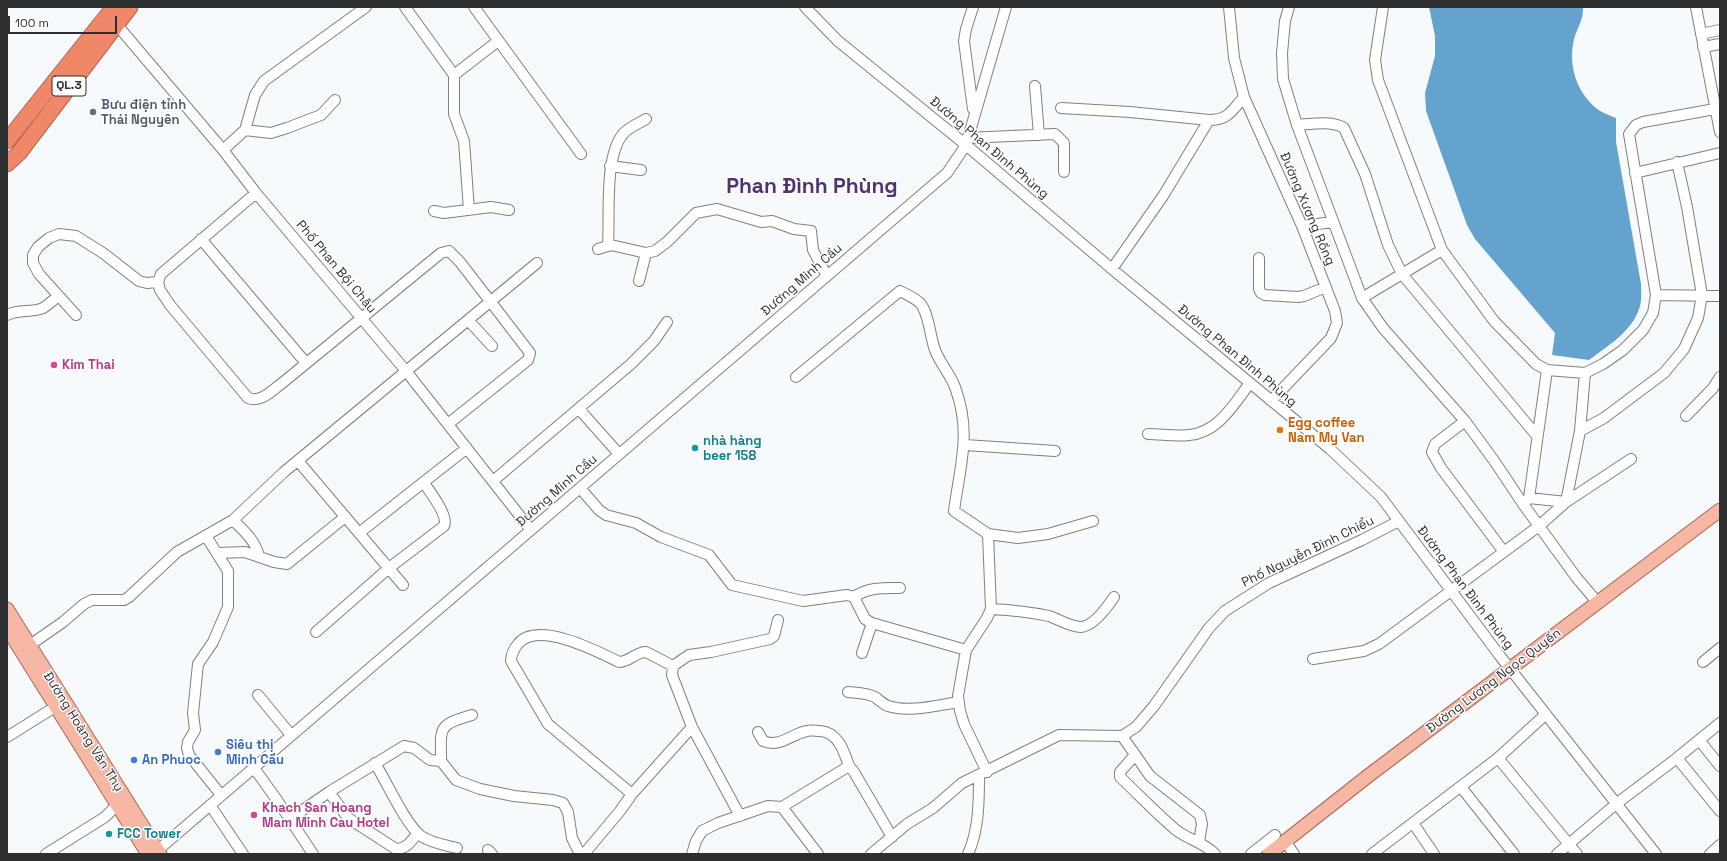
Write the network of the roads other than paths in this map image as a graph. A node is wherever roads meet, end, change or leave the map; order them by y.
1 (114, 7) edge
2 (130, 7) edge
3 (366, 7) edge
4 (405, 7) edge
5 (474, 7) edge
6 (805, 7) edge
7 (973, 7) edge
8 (1006, 7) edge
9 (1229, 7) edge
10 (1289, 7) edge
11 (1383, 7) edge
12 (1696, 7) edge
13 (117, 25) junction
14 (1720, 30) edge
15 (1701, 34) junction
16 (498, 40) junction
17 (1720, 44) edge
18 (1704, 47) junction
19 (454, 74) junction
20 (1035, 86) dead end
21 (1244, 97) junction
22 (335, 100) dead end
23 (1061, 108) dead end
24 (1715, 109) junction
25 (974, 113) junction
26 (646, 119) dead end
27 (1209, 120) junction
28 (1297, 125) junction
29 (245, 130) junction
30 (1720, 132) edge
31 (1040, 134) junction
32 (7, 141) edge
33 (966, 141) junction
34 (224, 150) junction
35 (1720, 153) edge
36 (581, 154) dead end
37 (1677, 162) junction
38 (7, 164) edge
39 (610, 166) junction
40 (641, 170) dead end
41 (1064, 172) dead end
42 (1635, 173) junction
43 (256, 193) junction
44 (469, 210) junction
45 (508, 210) dead end
46 (434, 211) dead end
47 (1332, 222) junction
48 (1302, 226) junction
49 (201, 239) junction
50 (608, 245) junction
51 (598, 249) dead end
52 (1442, 250) junction
53 (646, 253) junction
54 (1259, 258) dead end
55 (537, 263) dead end
56 (1112, 270) junction
57 (1402, 274) junction
58 (826, 276) junction
59 (639, 281) dead end
60 (158, 282) junction
61 (1326, 287) junction
62 (1656, 294) junction
63 (1702, 295) junction
64 (59, 296) junction
65 (1720, 296) edge
66 (1362, 298) junction
67 (491, 301) junction
68 (7, 315) edge
69 (76, 315) dead end
70 (362, 318) junction
71 (468, 320) junction
72 (667, 322) dead end
73 (492, 346) dead end
74 (306, 363) junction
75 (1547, 370) junction
76 (406, 371) junction
77 (1585, 373) junction
78 (796, 377) dead end
79 (1720, 377) edge
80 (1250, 384) junction
81 (1271, 400) junction
82 (579, 409) junction
83 (1686, 416) dead end
84 (1465, 421) junction
85 (448, 424) junction
86 (1580, 431) junction
87 (1148, 434) dead end
88 (1537, 436) junction
89 (965, 445) junction
90 (467, 448) junction
91 (1055, 451) dead end
92 (619, 454) junction
93 (1631, 459) dead end
94 (298, 461) junction
95 (493, 481) junction
96 (424, 483) junction
97 (580, 488) junction
98 (1526, 501) junction
99 (1566, 502) junction
100 (1720, 510) edge
101 (345, 516) junction
102 (232, 520) junction
103 (1093, 521) dead end
104 (1399, 521) junction
105 (1540, 526) junction
106 (531, 530) junction
107 (359, 533) junction
108 (988, 534) junction
109 (206, 536) junction
110 (1504, 552) junction
111 (218, 553) junction
112 (258, 556) junction
113 (389, 568) junction
114 (403, 585) dead end
115 (900, 588) dead end
116 (1451, 592) junction
117 (1114, 597) dead end
118 (854, 598) junction
119 (1598, 603) junction
120 (7, 609) edge
121 (991, 609) junction
122 (778, 620) dead end
123 (872, 623) junction
124 (7, 628) edge
125 (316, 632) dead end
126 (30, 646) junction
127 (1720, 648) edge
128 (966, 650) junction
129 (862, 653) dead end
130 (1313, 659) dead end
131 (1703, 662) dead end
132 (673, 666) junction
133 (1510, 668) junction
134 (848, 692) dead end
135 (258, 694) dead end
136 (56, 701) junction
137 (959, 702) junction
138 (1546, 714) junction
139 (472, 715) dead end
140 (1720, 722) edge
141 (692, 727) junction
142 (758, 732) dead end
143 (291, 735) junction
144 (1122, 736) junction
145 (7, 737) edge
146 (1699, 740) junction
147 (1135, 755) junction
148 (1498, 758) junction
149 (1677, 758) junction
150 (441, 761) junction
151 (375, 763) junction
152 (849, 766) junction
153 (1720, 766) edge
154 (254, 768) junction
155 (983, 774) junction
156 (1461, 787) junction
157 (329, 792) junction
158 (632, 794) junction
159 (221, 796) junction
160 (1616, 804) junction
161 (117, 805) junction
162 (210, 805) junction
163 (782, 807) junction
164 (1720, 811) edge
165 (740, 816) junction
166 (290, 819) junction
167 (1413, 823) junction
168 (418, 833) junction
169 (892, 837) junction
170 (1280, 838) junction
171 (1199, 842) junction
172 (1569, 844) junction
173 (1720, 845) edge
174 (457, 848) dead end
175 (155, 853) edge
176 (46, 854) edge
177 (243, 854) edge
178 (313, 854) edge
179 (580, 854) edge
180 (584, 854) edge
181 (692, 854) edge
182 (818, 854) edge
183 (871, 854) edge
184 (968, 854) edge
185 (1215, 854) edge
186 (1251, 854) edge
187 (1269, 854) edge
188 (1294, 854) edge
189 (1372, 854) edge
190 (1434, 854) edge
191 (1514, 854) edge
192 (1557, 854) edge
193 (1577, 854) edge
194 (1656, 854) edge
195 (1710, 854) edge

1 - 32 highway, QL.3
2 - 13 highway, QL.3
3 - 29 street
4 - 19 street
5 - 16 street
6 - 33 street, Đường Phan Đình Phùng
7 - 25 street
8 - 25 street, Đường Minh Cầu
9 - 21 street, Đường Xương Rồng
10 - 28 street
11 - 52 street
12 - 15 street
13 - 34 street, Phố Phan Bội Châu
13 - 38 highway, QL.3
14 - 15 street
15 - 18 street
16 - 19 street
16 - 36 street
17 - 18 street
18 - 24 street
19 - 44 street
20 - 31 street
21 - 27 street
21 - 48 street, Đường Xương Rồng
22 - 29 street
23 - 27 street
24 - 30 street
24 - 42 street
25 - 33 street, Đường Minh Cầu
26 - 39 street
27 - 56 street
28 - 47 street
28 - 57 street
29 - 34 street
31 - 33 street
31 - 41 street
33 - 56 street, Đường Phan Đình Phùng
33 - 58 street, Đường Minh Cầu
34 - 43 street, Phố Phan Bội Châu
35 - 37 street
37 - 42 street
37 - 63 street
39 - 40 street
39 - 50 street
42 - 62 street
43 - 49 street
43 - 70 street, Phố Phan Bội Châu
44 - 45 street
44 - 46 street
47 - 48 street
47 - 66 street
48 - 61 street, Đường Xương Rồng
49 - 60 street
49 - 74 street
50 - 51 street
50 - 53 street
52 - 57 street
52 - 75 street
53 - 58 street
53 - 59 street
54 - 61 street
55 - 67 street
56 - 80 street, Đường Phan Đình Phùng
57 - 66 street
57 - 88 street
58 - 92 street, Đường Minh Cầu
60 - 64 street
60 - 74 street
61 - 81 street, Đường Xương Rồng
62 - 63 street
62 - 77 street
63 - 65 street
63 - 86 street
64 - 68 street
64 - 69 street
66 - 84 street
67 - 70 street
67 - 71 street
67 - 85 street
70 - 74 street
70 - 76 street, Phố Phan Bội Châu
71 - 73 street
71 - 76 street
72 - 82 street
75 - 77 street
75 - 88 street
76 - 85 street, Phố Phan Bội Châu
76 - 94 street
77 - 86 street
78 - 89 street
79 - 83 street
80 - 81 street, Đường Phan Đình Phùng
80 - 87 street
81 - 104 street, Đường Phan Đình Phùng
82 - 92 street
82 - 95 street
84 - 98 street
84 - 110 street
85 - 90 street, Phố Phan Bội Châu
86 - 99 street
88 - 98 street
89 - 91 street
89 - 108 street
90 - 95 street, Phố Phan Bội Châu
90 - 96 street
92 - 97 street, Đường Minh Cầu
93 - 99 street
94 - 101 street
94 - 102 street
95 - 106 street, Phố Phan Bội Châu
96 - 107 street
96 - 113 street
97 - 106 street, Đường Minh Cầu
97 - 118 street
98 - 99 street
98 - 105 street
99 - 105 street
100 - 119 main road, Đường Lương Ngọc Quyến
101 - 107 street
101 - 112 street
102 - 109 street
102 - 112 street
103 - 108 street
104 - 116 street, Đường Phan Đình Phùng
104 - 144 street, Phố Nguyễn Đình Chiểu
105 - 110 street
105 - 119 street
106 - 143 street, Đường Minh Cầu
107 - 113 street
108 - 121 street
109 - 111 street
109 - 126 street
110 - 116 street
111 - 112 street
111 - 159 street
113 - 114 street
113 - 125 street
115 - 118 street
116 - 130 street
116 - 133 street, Đường Phan Đình Phùng
117 - 121 street
118 - 123 street
119 - 133 main road, Đường Lương Ngọc Quyến
120 - 126 main road, Đường Hoàng Văn Thụ
121 - 128 street
122 - 132 street
123 - 128 street
123 - 129 street
124 - 136 main road, Đường Hoàng Văn Thụ
126 - 136 main road, Đường Hoàng Văn Thụ
127 - 131 street
128 - 137 street
132 - 141 street
132 - 158 street
133 - 138 street, Đường Phan Đình Phùng
133 - 170 main road, Đường Lương Ngọc Quyến
134 - 137 street
135 - 143 street
136 - 145 street
136 - 161 main road, Đường Hoàng Văn Thụ
136 - 175 main road, Đường Hoàng Văn Thụ
137 - 155 street
138 - 148 street
138 - 160 street, Đường Phan Đình Phùng
139 - 150 street
140 - 146 street
141 - 158 street
141 - 165 street
142 - 152 street
143 - 154 street, Đường Minh Cầu
144 - 147 street
144 - 155 street
146 - 149 street
146 - 153 street
147 - 171 street
147 - 171 street
148 - 156 street
148 - 172 street
149 - 160 street
149 - 164 street
150 - 151 street
150 - 179 street
151 - 157 street
151 - 168 street
152 - 163 street
152 - 169 street
154 - 159 street, Đường Minh Cầu
154 - 166 street
155 - 169 street
155 - 184 street
156 - 167 street
156 - 191 street
157 - 166 street
157 - 168 street
158 - 180 street
159 - 162 street, Đường Minh Cầu
160 - 172 street
160 - 194 street, Đường Phan Đình Phùng
161 - 175 main road, Đường Hoàng Văn Thụ
161 - 176 street
162 - 175 street, Đường Minh Cầu
162 - 177 street
163 - 165 street
163 - 182 street
165 - 181 street
166 - 178 street
167 - 189 street
167 - 190 street
168 - 174 street
169 - 183 street
170 - 186 street
170 - 187 main road, Đường Lương Ngọc Quyến
170 - 188 street
171 - 185 street
172 - 192 street
172 - 193 street
173 - 195 street

